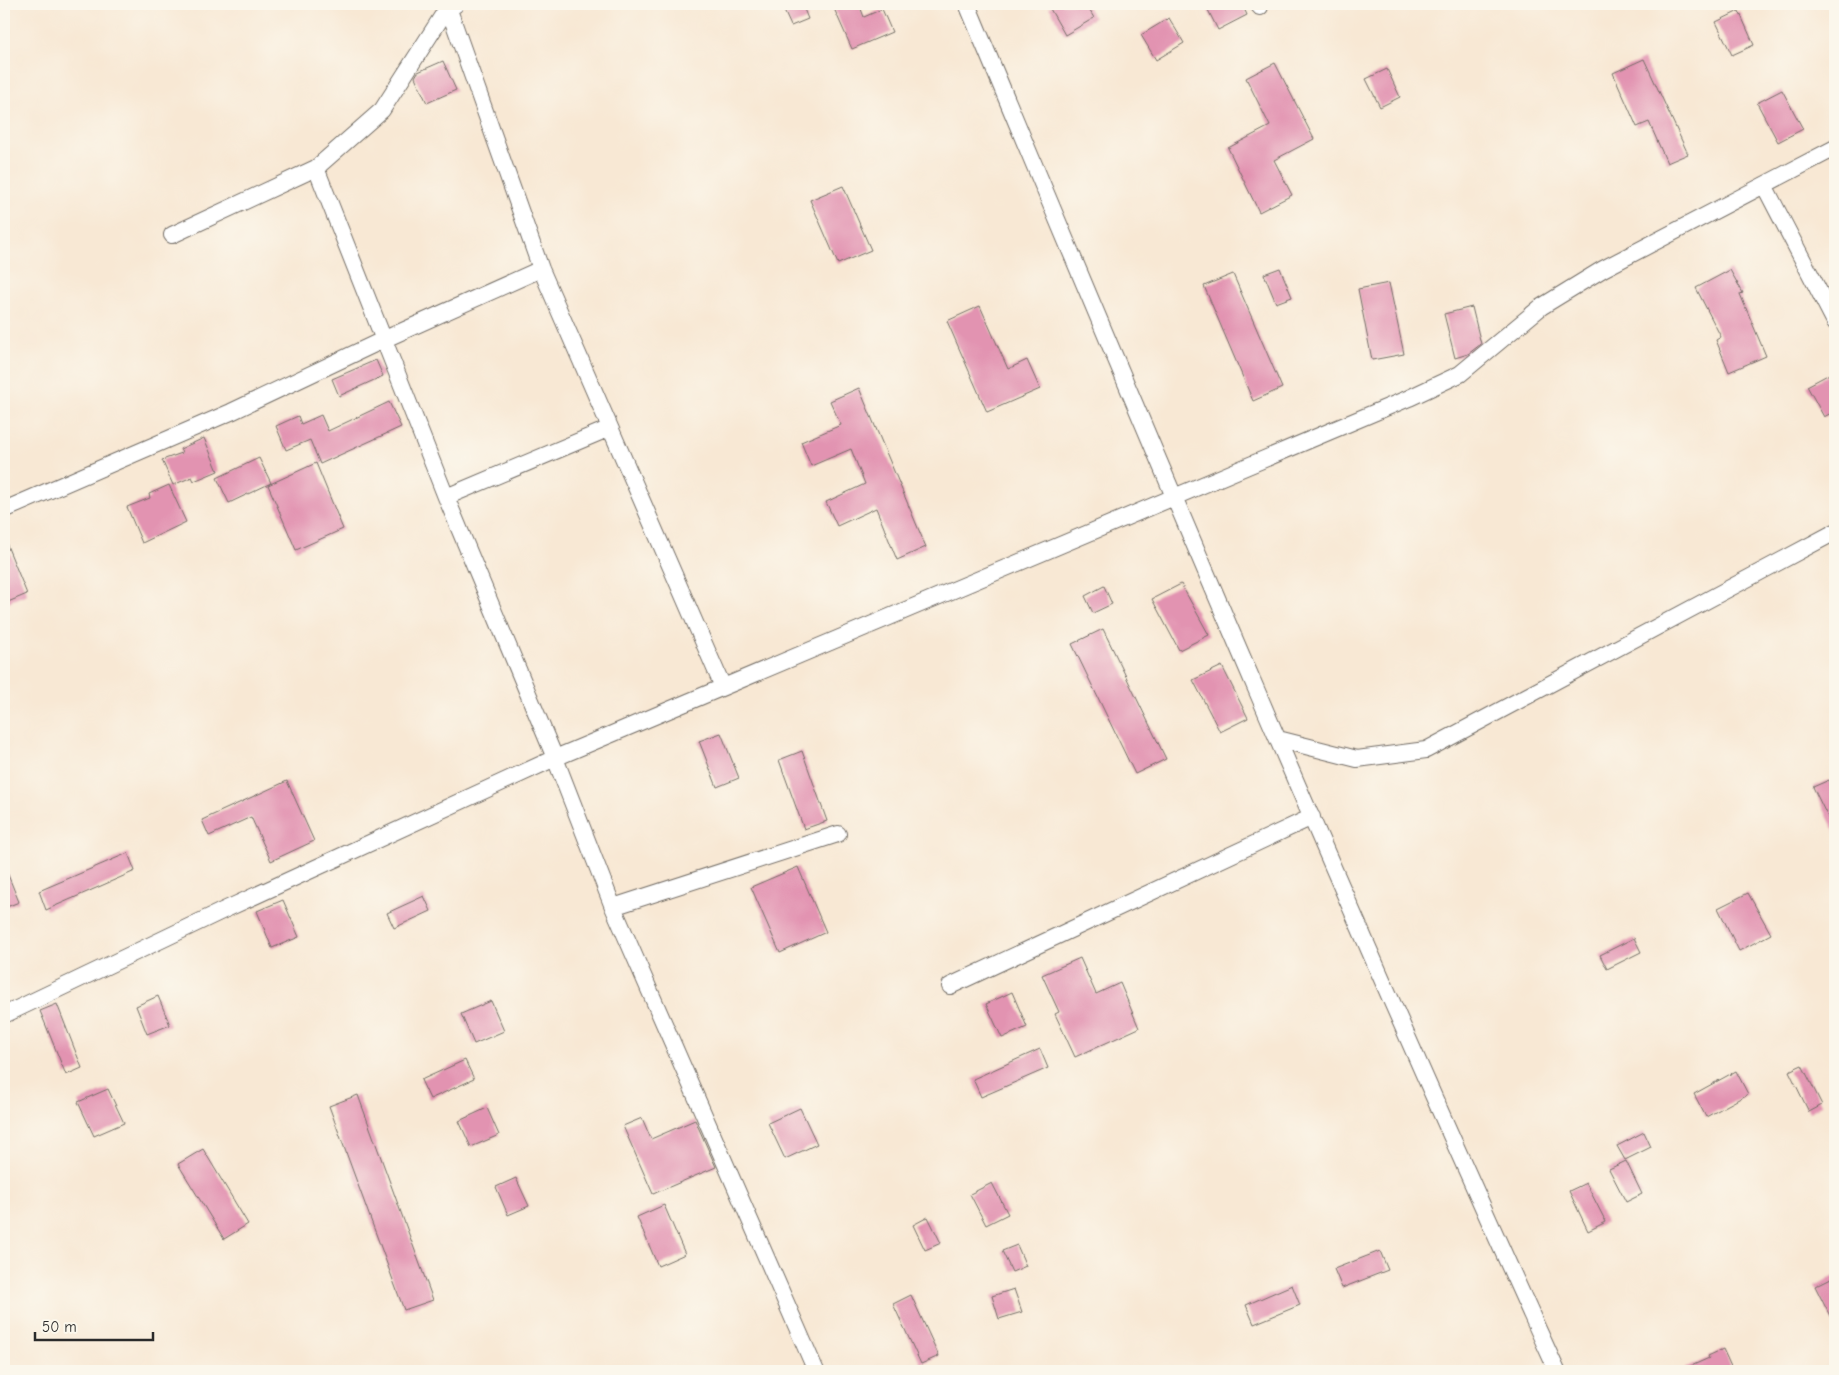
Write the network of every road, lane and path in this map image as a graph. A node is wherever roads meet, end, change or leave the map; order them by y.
1 (967, 4) edge
2 (452, 6) edge
3 (1835, 148) edge
4 (316, 168) junction
5 (1764, 185) junction
6 (172, 235) dead end
7 (541, 269) junction
8 (1835, 322) edge
9 (385, 339) junction
10 (610, 428) junction
11 (446, 496) junction
12 (1172, 496) junction
13 (4, 510) edge
14 (1835, 532) edge
15 (723, 686) junction
16 (1278, 739) junction
17 (555, 758) junction
18 (1312, 817) junction
19 (838, 834) dead end
20 (613, 907) junction
21 (950, 986) dead end
22 (4, 1015) edge
23 (816, 1371) edge
24 (1557, 1371) edge

1 - 12 street
2 - 4 street
2 - 7 street
3 - 5 street
4 - 6 street
4 - 9 street
5 - 8 street
5 - 12 street
7 - 9 street
7 - 10 street
9 - 11 street
9 - 13 street
10 - 11 street
10 - 15 street
11 - 17 street
12 - 15 street
12 - 16 street
14 - 16 street
15 - 17 street
16 - 18 street
17 - 20 street
17 - 22 street
18 - 21 street
18 - 24 street
19 - 20 street
20 - 23 street

